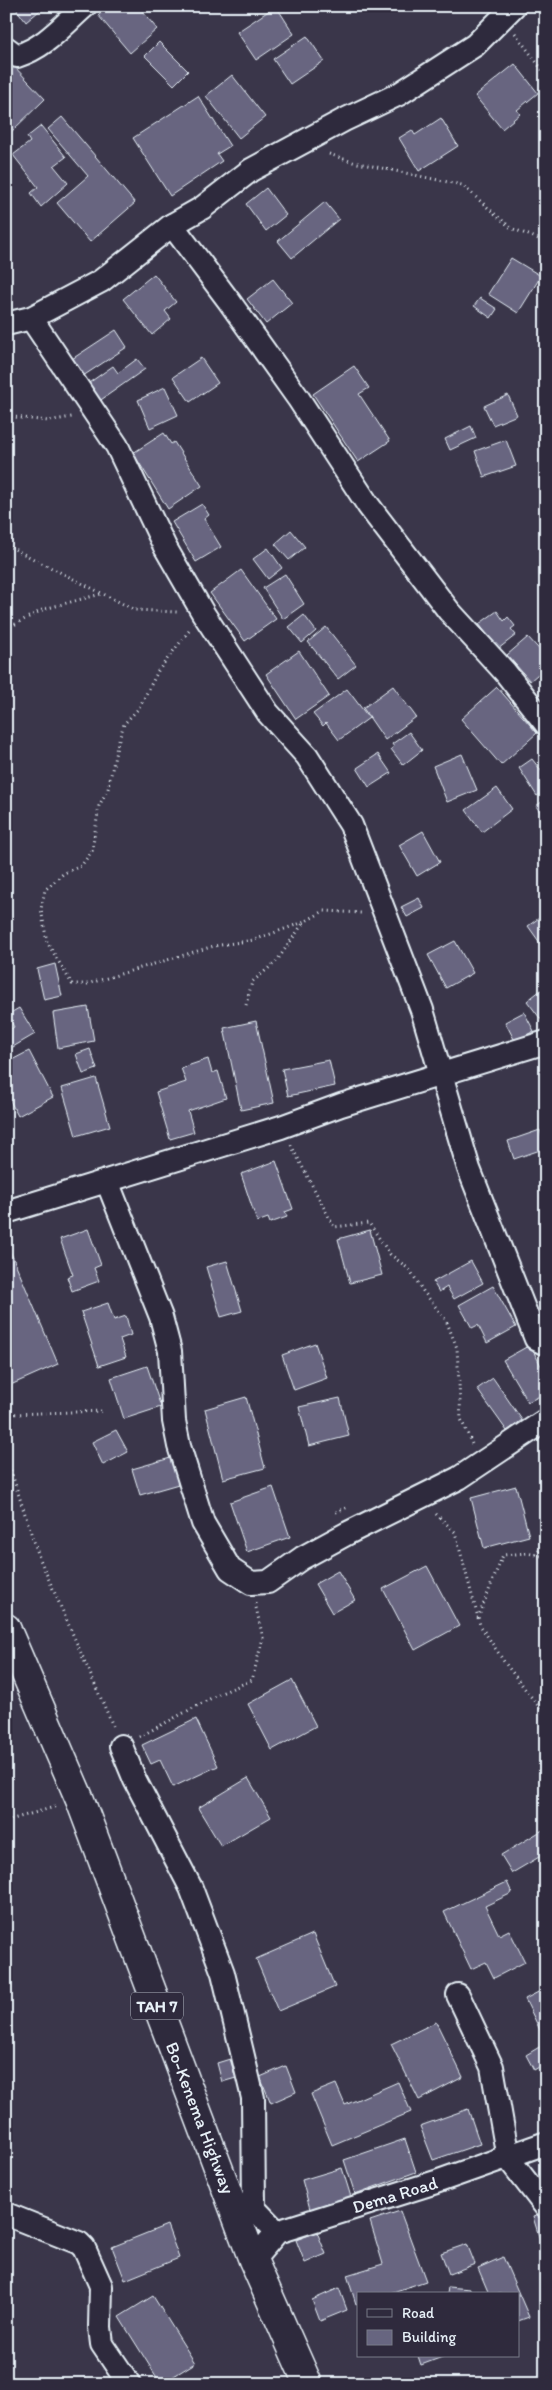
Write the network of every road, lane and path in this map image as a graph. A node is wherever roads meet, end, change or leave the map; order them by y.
1 (85, 6) edge
2 (508, 11) edge
3 (6, 48) edge
4 (546, 75) edge
5 (299, 144) junction
6 (172, 225) junction
7 (546, 242) edge
8 (31, 318) junction
9 (6, 324) edge
10 (94, 412) junction
11 (6, 416) edge
12 (6, 545) edge
13 (101, 594) junction
14 (203, 613) junction
15 (6, 629) edge
16 (546, 724) edge
17 (384, 914) junction
18 (304, 922) junction
19 (246, 1005) dead end
20 (546, 1042) edge
21 (440, 1075) junction
22 (281, 1127) junction
23 (107, 1181) junction
24 (6, 1212) edge
25 (546, 1344) edge
26 (6, 1411) edge
27 (105, 1411) dead end
28 (546, 1420) edge
29 (6, 1456) edge
30 (481, 1463) junction
31 (419, 1498) junction
32 (546, 1542) edge
33 (535, 1555) junction
34 (546, 1557) edge
35 (250, 1583) junction
36 (478, 1618) junction
37 (6, 1628) edge
38 (546, 1716) edge
39 (121, 1746) junction
40 (80, 1800) junction
41 (6, 1821) edge
42 (458, 1995) dead end
43 (546, 2144) edge
44 (508, 2158) junction
45 (546, 2207) edge
46 (6, 2214) edge
47 (277, 2232) junction
48 (253, 2260) junction
49 (129, 2384) edge
50 (308, 2384) edge

1 - 3 street
2 - 4 path
2 - 5 street
5 - 6 street
5 - 7 path
6 - 8 street
6 - 16 street
8 - 9 street
8 - 10 street
10 - 11 path
10 - 14 street
12 - 13 path
13 - 14 path
13 - 15 path
14 - 17 street
14 - 18 path
17 - 18 path
17 - 21 street
18 - 19 path
20 - 21 street
21 - 22 street
21 - 25 street
22 - 23 street
22 - 30 path
23 - 24 street
23 - 35 street
26 - 27 path
28 - 30 street
29 - 39 path
30 - 31 street
31 - 35 street
31 - 36 path
32 - 33 path
33 - 34 path
33 - 36 path
35 - 39 path
36 - 38 path
37 - 40 highway, Bo-Kenema Highway / TAH 7
39 - 47 street
40 - 41 path
40 - 48 highway, Bo-Kenema Highway / TAH 7
42 - 44 street
43 - 44 street, Dema Road
44 - 45 street
44 - 47 street, Dema Road
46 - 49 street
47 - 48 street
48 - 50 highway, Bo-Kenema Highway / TAH 7

